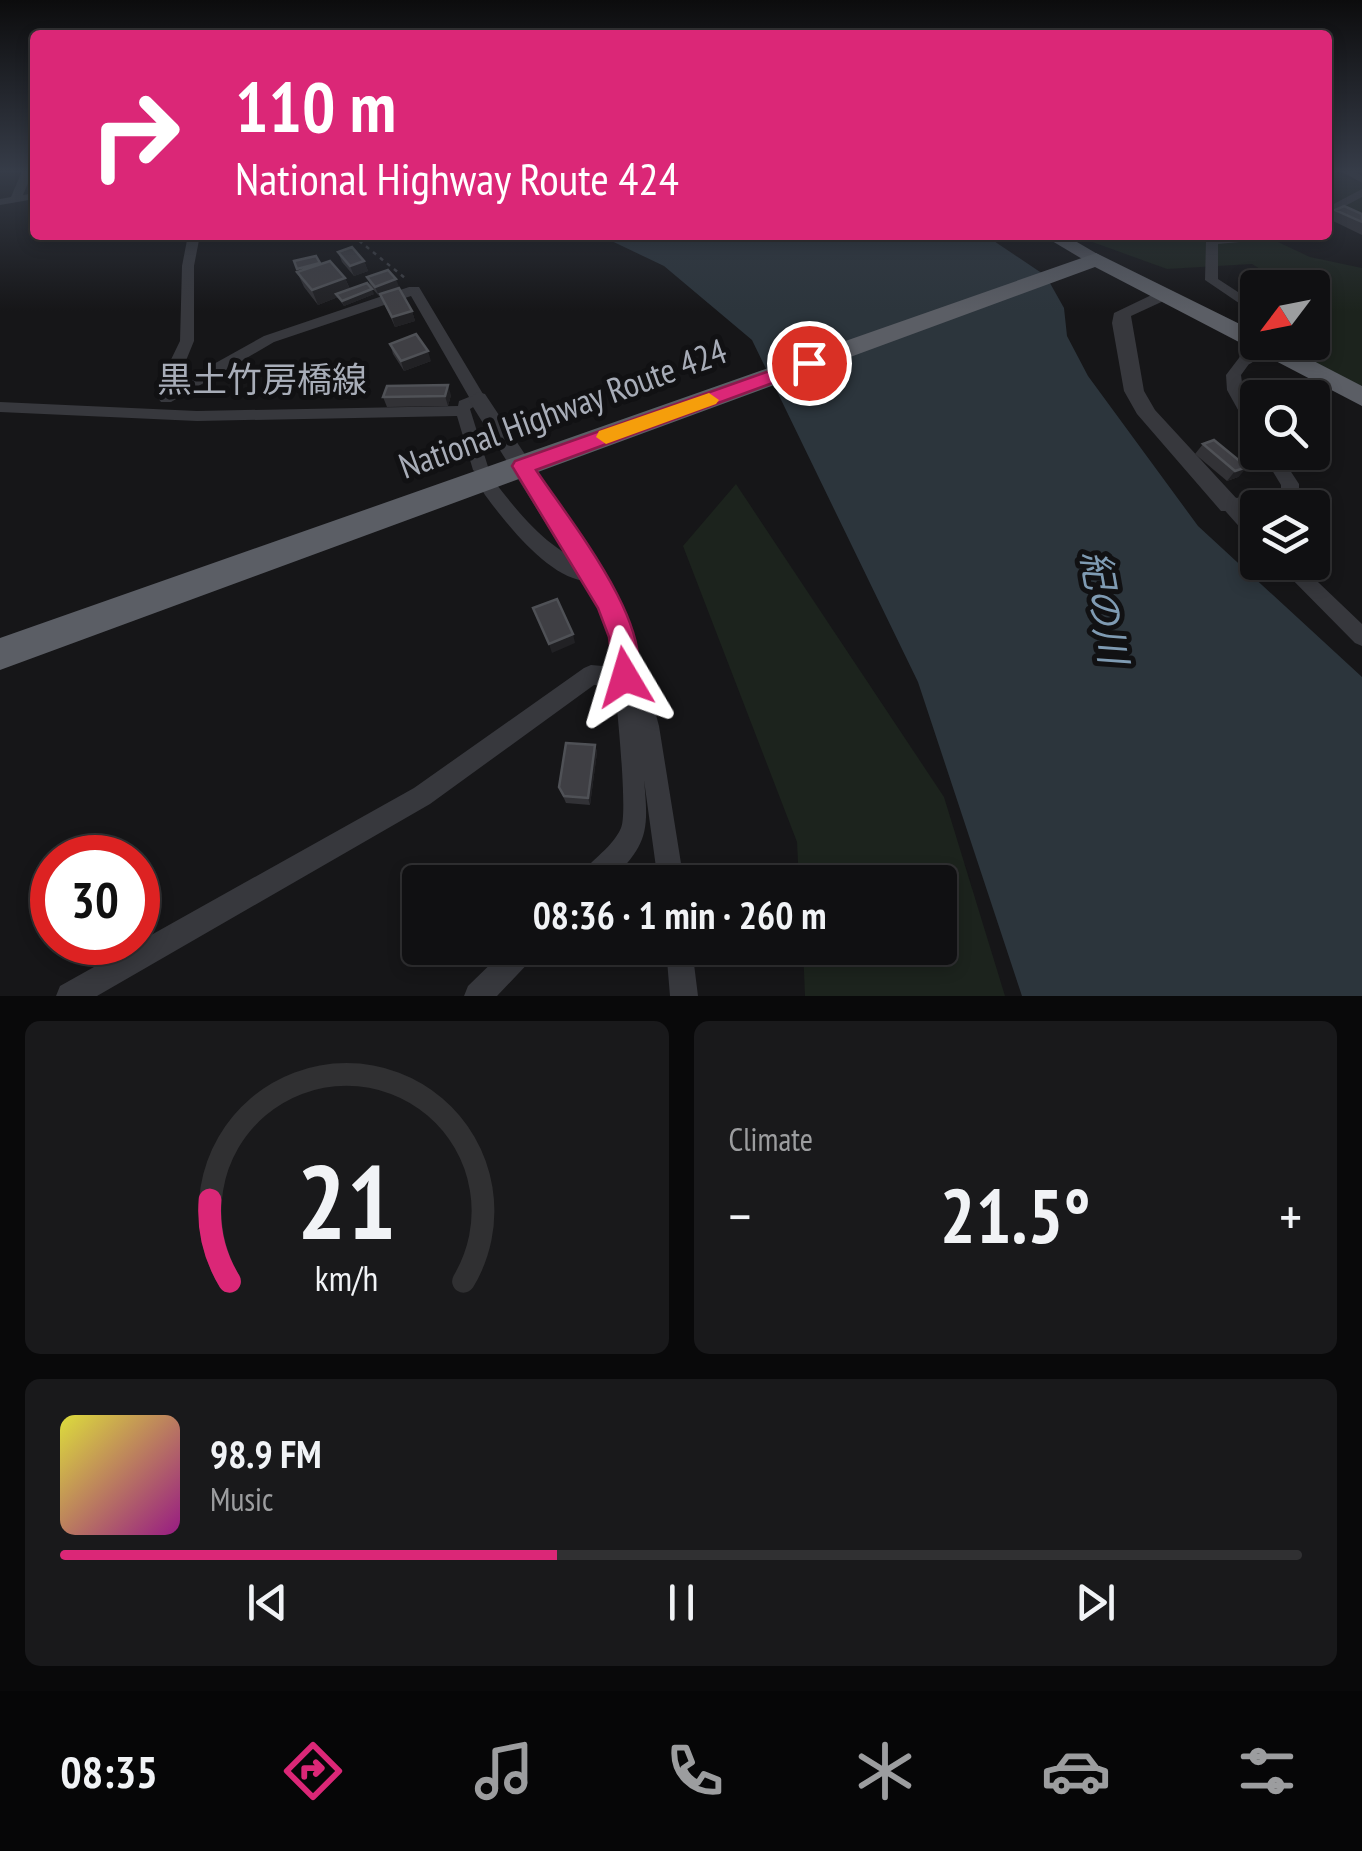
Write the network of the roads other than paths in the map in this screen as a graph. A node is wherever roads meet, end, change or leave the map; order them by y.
1 (193, 240) edge
2 (1061, 240) edge
3 (1222, 240) edge
4 (1096, 259) junction
5 (1164, 294) junction
6 (1240, 299) edge
7 (1243, 360) edge
8 (168, 396) junction
9 (1362, 398) edge
10 (1240, 399) edge
11 (471, 405) junction
12 (0, 407) edge
13 (146, 414) junction
14 (537, 462) junction
15 (481, 470) dead end
16 (1281, 470) edge
17 (491, 490) dead end
18 (1229, 505) junction
19 (1240, 517) edge
20 (590, 574) junction
21 (1303, 580) edge
22 (1362, 636) edge
23 (622, 637) junction
24 (0, 654) edge
25 (625, 677) junction
26 (610, 865) edge
27 (668, 865) edge
28 (508, 965) edge
29 (680, 965) edge
30 (70, 996) edge
31 (478, 996) edge
32 (684, 996) edge

1 - 8 street
2 - 4 main road
3 - 6 street
4 - 5 highway
4 - 14 highway, National Highway Route 424
5 - 9 highway
5 - 18 street
7 - 10 street, bridge
8 - 11 street
8 - 13 street
11 - 13 street, 黒土竹房橋線
11 - 14 street
11 - 15 street
12 - 13 street, 黒土竹房橋線
14 - 20 street
14 - 24 highway, National Highway Route 424
16 - 18 street
17 - 20 street
18 - 19 street
20 - 23 street
21 - 22 street
23 - 25 street
23 - 27 street
25 - 26 street
25 - 30 street
28 - 31 street
29 - 32 street

